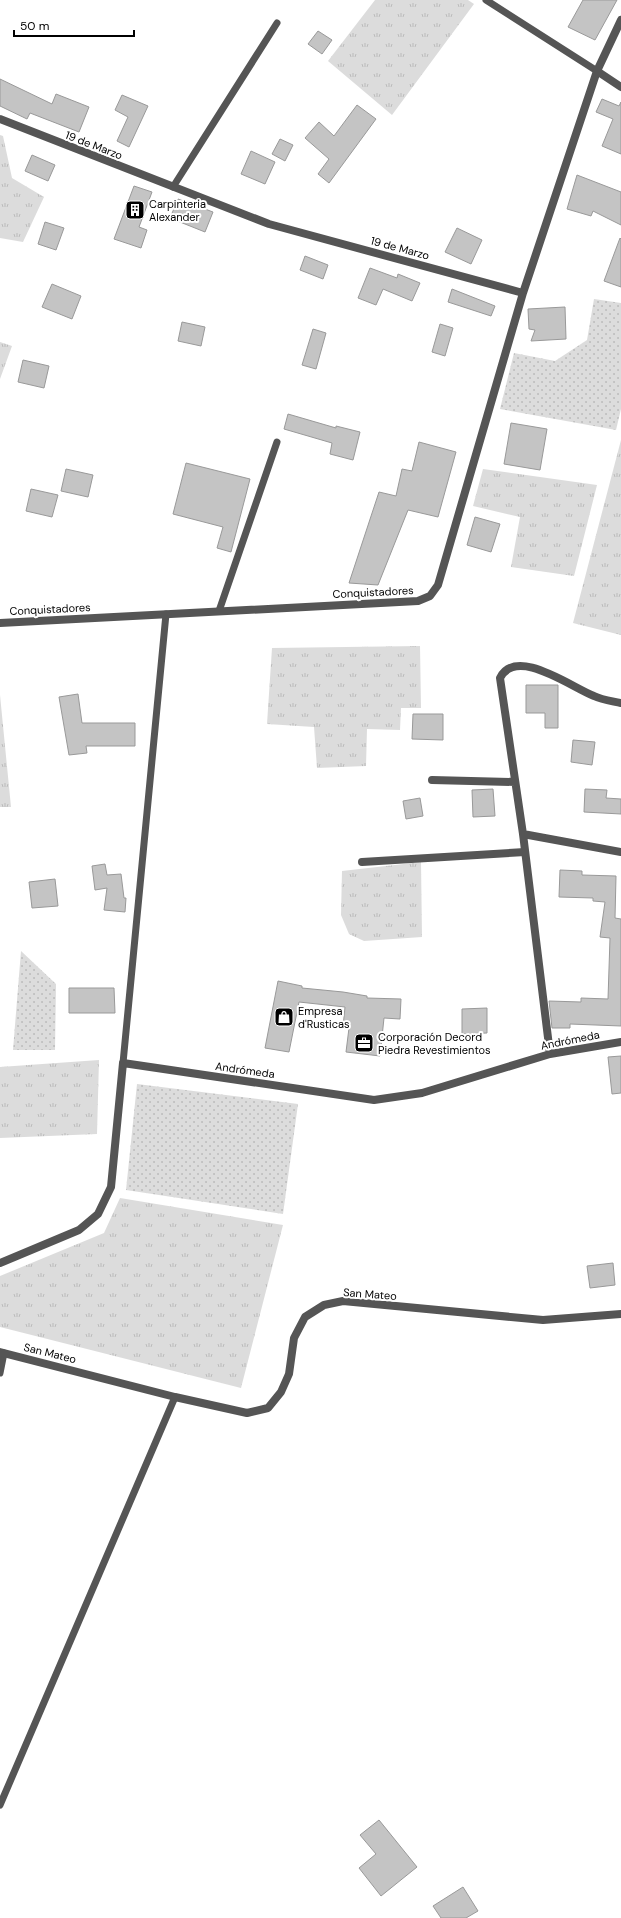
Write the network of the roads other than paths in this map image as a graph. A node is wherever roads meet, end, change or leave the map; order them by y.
1 (486, 0) edge
2 (621, 20) edge
3 (277, 23) dead end
4 (597, 71) junction
5 (621, 87) edge
6 (0, 119) edge
7 (173, 187) junction
8 (523, 293) junction
9 (277, 442) dead end
10 (220, 611) junction
11 (166, 614) junction
12 (0, 623) edge
13 (621, 703) edge
14 (432, 780) dead end
15 (515, 782) junction
16 (523, 834) junction
17 (525, 852) junction
18 (621, 852) edge
19 (362, 862) dead end
20 (621, 1042) edge
21 (550, 1054) junction
22 (123, 1063) junction
23 (0, 1263) edge
24 (621, 1314) edge
25 (2, 1352) edge
26 (0, 1373) edge
27 (175, 1397) junction
28 (0, 1805) edge

1 - 4 lane
2 - 4 street
3 - 7 lane
4 - 5 street
4 - 8 street
6 - 7 street, 19 de Marzo
7 - 8 street, 19 de Marzo
8 - 10 street, Conquistadores
9 - 10 lane
10 - 11 street, Conquistadores
11 - 12 street, Conquistadores
11 - 22 lane
13 - 15 street
14 - 15 street
15 - 16 street
16 - 17 street
16 - 18 street
17 - 19 street
17 - 21 street
20 - 21 street, Andrómeda
21 - 22 street, Andrómeda
22 - 23 street
24 - 27 street, San Mateo
25 - 26 lane
25 - 27 street, San Mateo
27 - 28 lane

